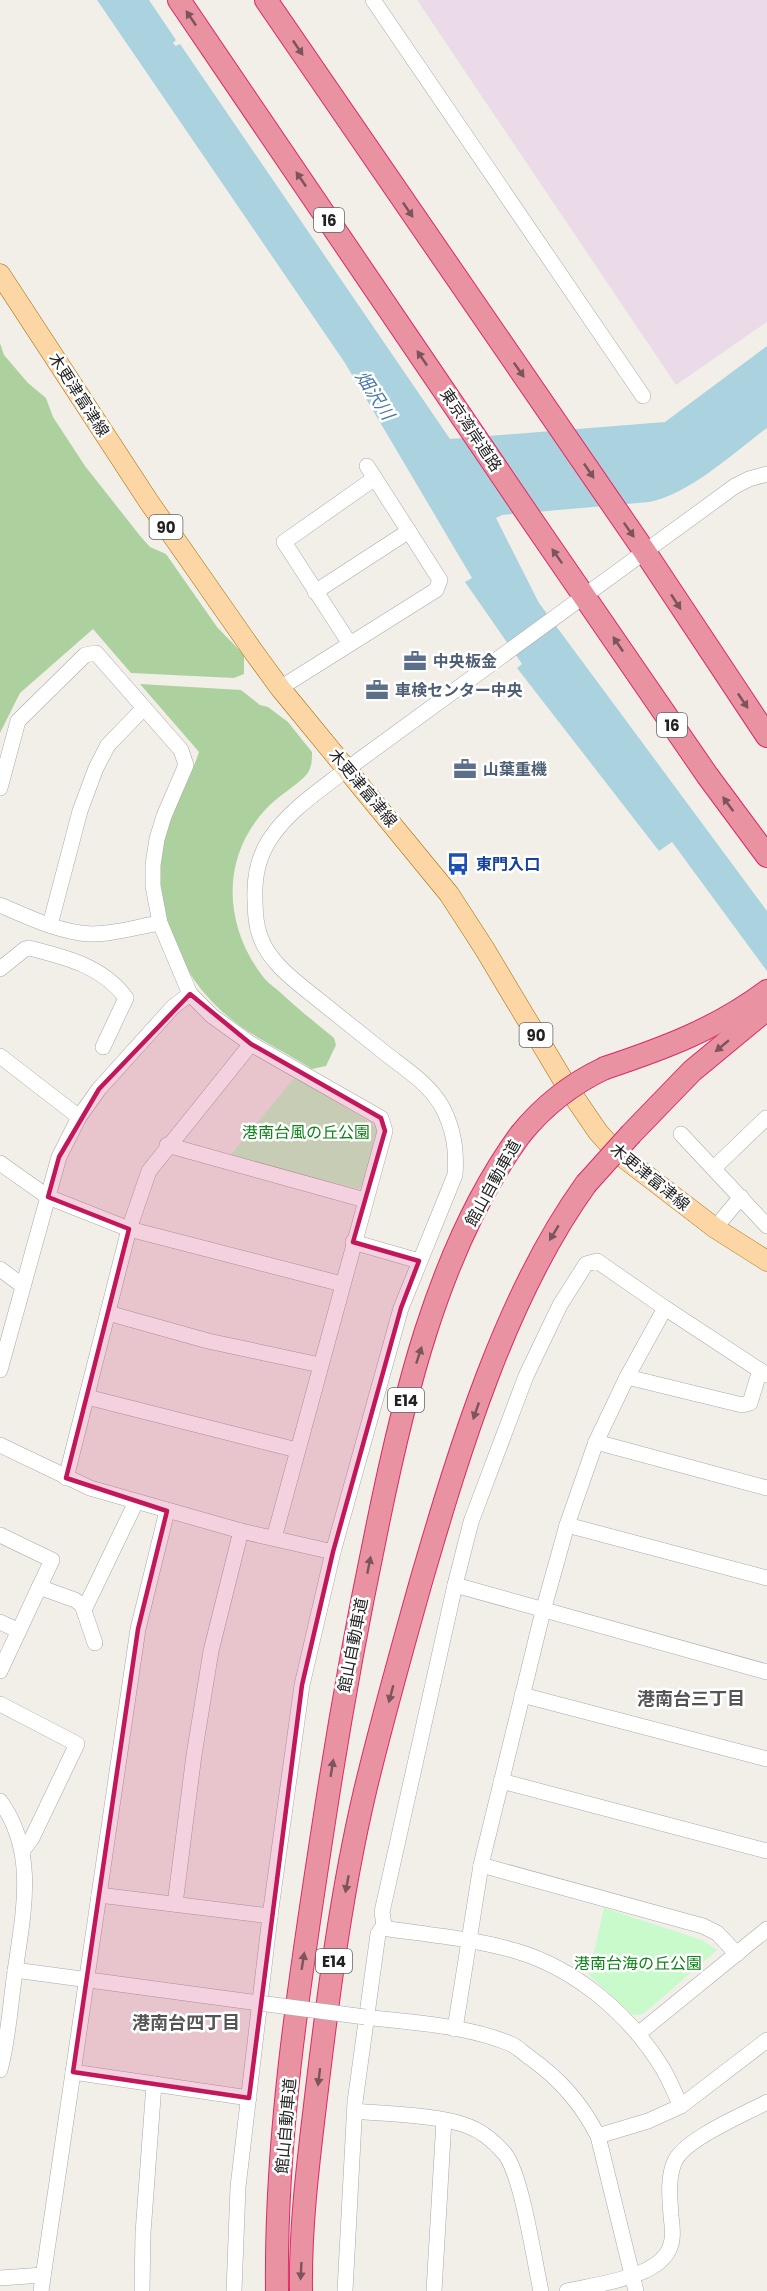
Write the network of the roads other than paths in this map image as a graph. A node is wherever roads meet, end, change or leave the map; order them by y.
1 (179, 0) edge
2 (266, 0) edge
3 (373, 0) edge
4 (0, 274) edge
5 (643, 396) dead end
6 (767, 474) edge
7 (409, 531) junction
8 (645, 552) junction
9 (315, 592) junction
10 (584, 596) junction
11 (350, 644) junction
12 (280, 688) junction
13 (144, 708) junction
14 (767, 736) edge
15 (347, 769) junction
16 (0, 788) edge
17 (767, 856) edge
18 (0, 905) edge
19 (160, 923) junction
20 (50, 925) junction
21 (0, 969) edge
22 (190, 994) junction
23 (766, 998) edge
24 (251, 1044) junction
25 (103, 1047) dead end
26 (0, 1056) edge
27 (79, 1117) junction
28 (766, 1118) edge
29 (681, 1134) dead end
30 (167, 1145) junction
31 (0, 1163) edge
32 (714, 1168) junction
33 (48, 1197) junction
34 (741, 1197) junction
35 (365, 1200) junction
36 (767, 1226) edge
37 (715, 1228) junction
38 (129, 1229) junction
39 (353, 1242) junction
40 (420, 1261) junction
41 (767, 1261) edge
42 (0, 1269) edge
43 (342, 1284) junction
44 (23, 1286) junction
45 (664, 1308) junction
46 (108, 1313) junction
47 (320, 1365) junction
48 (0, 1370) edge
49 (764, 1373) edge
50 (627, 1377) junction
51 (87, 1397) junction
52 (596, 1442) junction
53 (0, 1445) edge
54 (297, 1450) junction
55 (66, 1478) junction
56 (767, 1488) edge
57 (136, 1502) junction
58 (167, 1511) junction
59 (567, 1526) junction
60 (242, 1531) junction
61 (0, 1535) edge
62 (274, 1538) junction
63 (333, 1552) junction
64 (767, 1578) edge
65 (455, 1585) junction
66 (39, 1587) junction
67 (84, 1610) junction
68 (543, 1611) junction
69 (0, 1622) edge
70 (19, 1631) junction
71 (95, 1643) dead end
72 (0, 1671) edge
73 (767, 1672) edge
74 (522, 1695) junction
75 (0, 1704) edge
76 (767, 1760) edge
77 (501, 1781) junction
78 (0, 1801) edge
79 (22, 1850) junction
80 (767, 1851) edge
81 (481, 1865) junction
82 (99, 1894) junction
83 (175, 1904) junction
84 (270, 1916) junction
85 (384, 1925) junction
86 (767, 1929) edge
87 (468, 1939) junction
88 (736, 1954) junction
89 (15, 1970) junction
90 (86, 1980) junction
91 (259, 2002) junction
92 (365, 2017) junction
93 (455, 2029) junction
94 (638, 2034) junction
95 (767, 2040) edge
96 (0, 2070) edge
97 (73, 2072) junction
98 (154, 2084) junction
99 (249, 2098) junction
100 (767, 2102) edge
101 (681, 2106) junction
102 (355, 2111) junction
103 (444, 2120) junction
104 (598, 2136) junction
105 (43, 2275) junction
106 (0, 2278) edge
107 (635, 2283) edge
108 (41, 2291) edge
109 (142, 2291) edge
110 (234, 2291) edge
111 (277, 2291) edge
112 (301, 2291) edge
113 (345, 2291) edge
114 (434, 2291) edge
115 (541, 2291) edge
116 (567, 2291) edge

10 -> 1 highway, 東京湾岸道路 / 16
2 -> 8 highway
3 - 5 street
4 - 12 main road, 木更津富津線 / 90
6 - 8 street
7 - 9 street
7 - 9 street
7 - 11 street
8 - 10 street
8 -> 14 highway
9 - 11 street
10 - 15 street
17 -> 10 highway, 東京湾岸道路 / 16
11 - 12 street
12 - 15 main road, 木更津富津線 / 90
13 - 16 street
13 - 19 street
13 - 20 street
15 - 37 main road, 木更津富津線 / 90
15 - 40 street
18 - 20 street
19 - 20 street
19 - 22 street
21 - 25 street
22 - 24 street
22 - 27 street
111 -> 23 highway, 館山自動車道 / E14, bridge
23 -> 112 highway, 館山自動車道 / E14, bridge
24 - 30 street
24 - 35 street
26 - 27 street
27 - 33 street
28 - 32 street
29 - 32 street
30 - 35 street
30 - 38 street
31 - 33 street
32 - 34 street
33 - 38 street
33 - 44 street
34 - 36 street
34 - 37 street
35 - 39 street
37 - 41 main road, 木更津富津線 / 90
38 - 43 street
38 - 46 street
39 - 40 street
39 - 43 street
40 - 63 street
42 - 44 street
43 - 47 street
44 - 48 street
45 - 49 street
45 - 50 street
45 - 65 street
46 - 47 street
46 - 51 street
47 - 54 street
49 - 50 street
50 - 52 street
51 - 54 street
51 - 55 street
52 - 56 street
52 - 59 street
53 - 55 street
54 - 62 street
55 - 57 street
57 - 58 street
57 - 67 street
58 - 60 street
58 - 82 street
59 - 64 street
59 - 68 street
60 - 62 street
60 - 83 street
61 - 66 street
62 - 63 street
63 - 84 street
65 - 68 street
65 - 85 street
66 - 67 street
66 - 70 street
67 - 71 street
68 - 73 street
68 - 74 street
69 - 70 street
70 - 72 street
74 - 76 street
74 - 77 street
75 - 79 street
77 - 80 street
77 - 81 street
78 - 79 street
79 - 89 street
81 - 87 street
81 - 88 street
82 - 83 street
82 - 90 street
83 - 84 street
84 - 91 street
85 - 87 street
85 - 92 street
86 - 88 street
87 - 93 street
87 - 94 street
88 - 94 street
89 - 90 street
89 - 96 street
90 - 91 street
90 - 97 street
91 - 92 street, bridge
91 - 99 street
92 - 93 street
92 - 102 street
93 - 104 street
94 - 101 street
95 - 101 street
97 - 98 street
97 - 105 street
98 - 99 street
98 - 109 street
99 - 110 street
100 - 107 street
101 - 104 street
102 - 103 street
102 - 113 street
103 - 114 street
103 - 115 street
104 - 107 street
105 - 106 street
105 - 108 street
107 - 116 street

